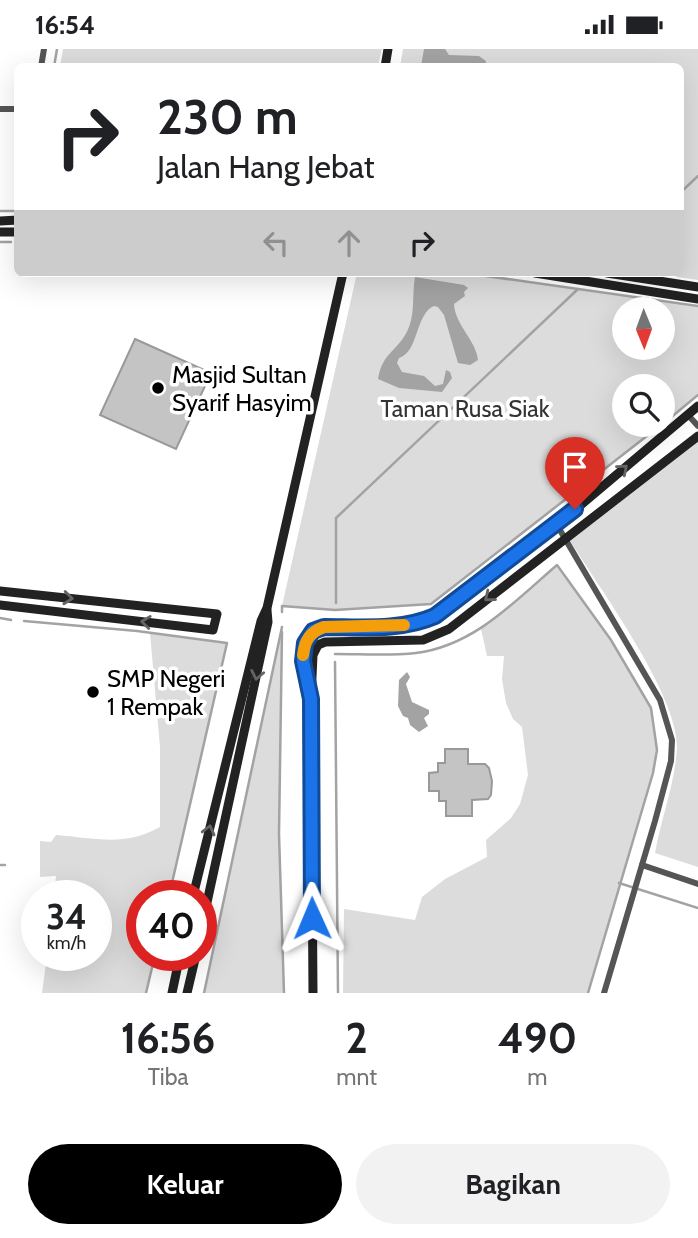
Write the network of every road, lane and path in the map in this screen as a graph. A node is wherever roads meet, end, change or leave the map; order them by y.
1 (342, 277) edge
2 (559, 277) edge
3 (633, 277) edge
4 (698, 287) edge
5 (698, 299) edge
6 (698, 406) edge
7 (687, 414) junction
8 (698, 426) edge
9 (698, 436) edge
10 (557, 525) junction
11 (564, 537) junction
12 (0, 590) edge
13 (0, 605) edge
14 (267, 608) junction
15 (311, 699) junction
16 (642, 865) junction
17 (197, 880) edge
18 (212, 880) edge
19 (698, 884) edge
20 (177, 971) edge
21 (192, 971) edge
22 (172, 993) edge
23 (187, 993) edge
24 (313, 993) edge
25 (604, 993) edge

1 - 14 street
2 - 5 street
3 - 4 street
6 - 7 street
7 - 8 street
10 -> 7 street
9 - 11 street
10 - 11 street
10 - 15 street
11 -> 15 street
11 - 16 street
12 -> 13 street
17 -> 14 street
14 -> 18 street
15 - 24 street
16 - 19 street
16 - 25 street
20 - 22 street
21 - 23 street

